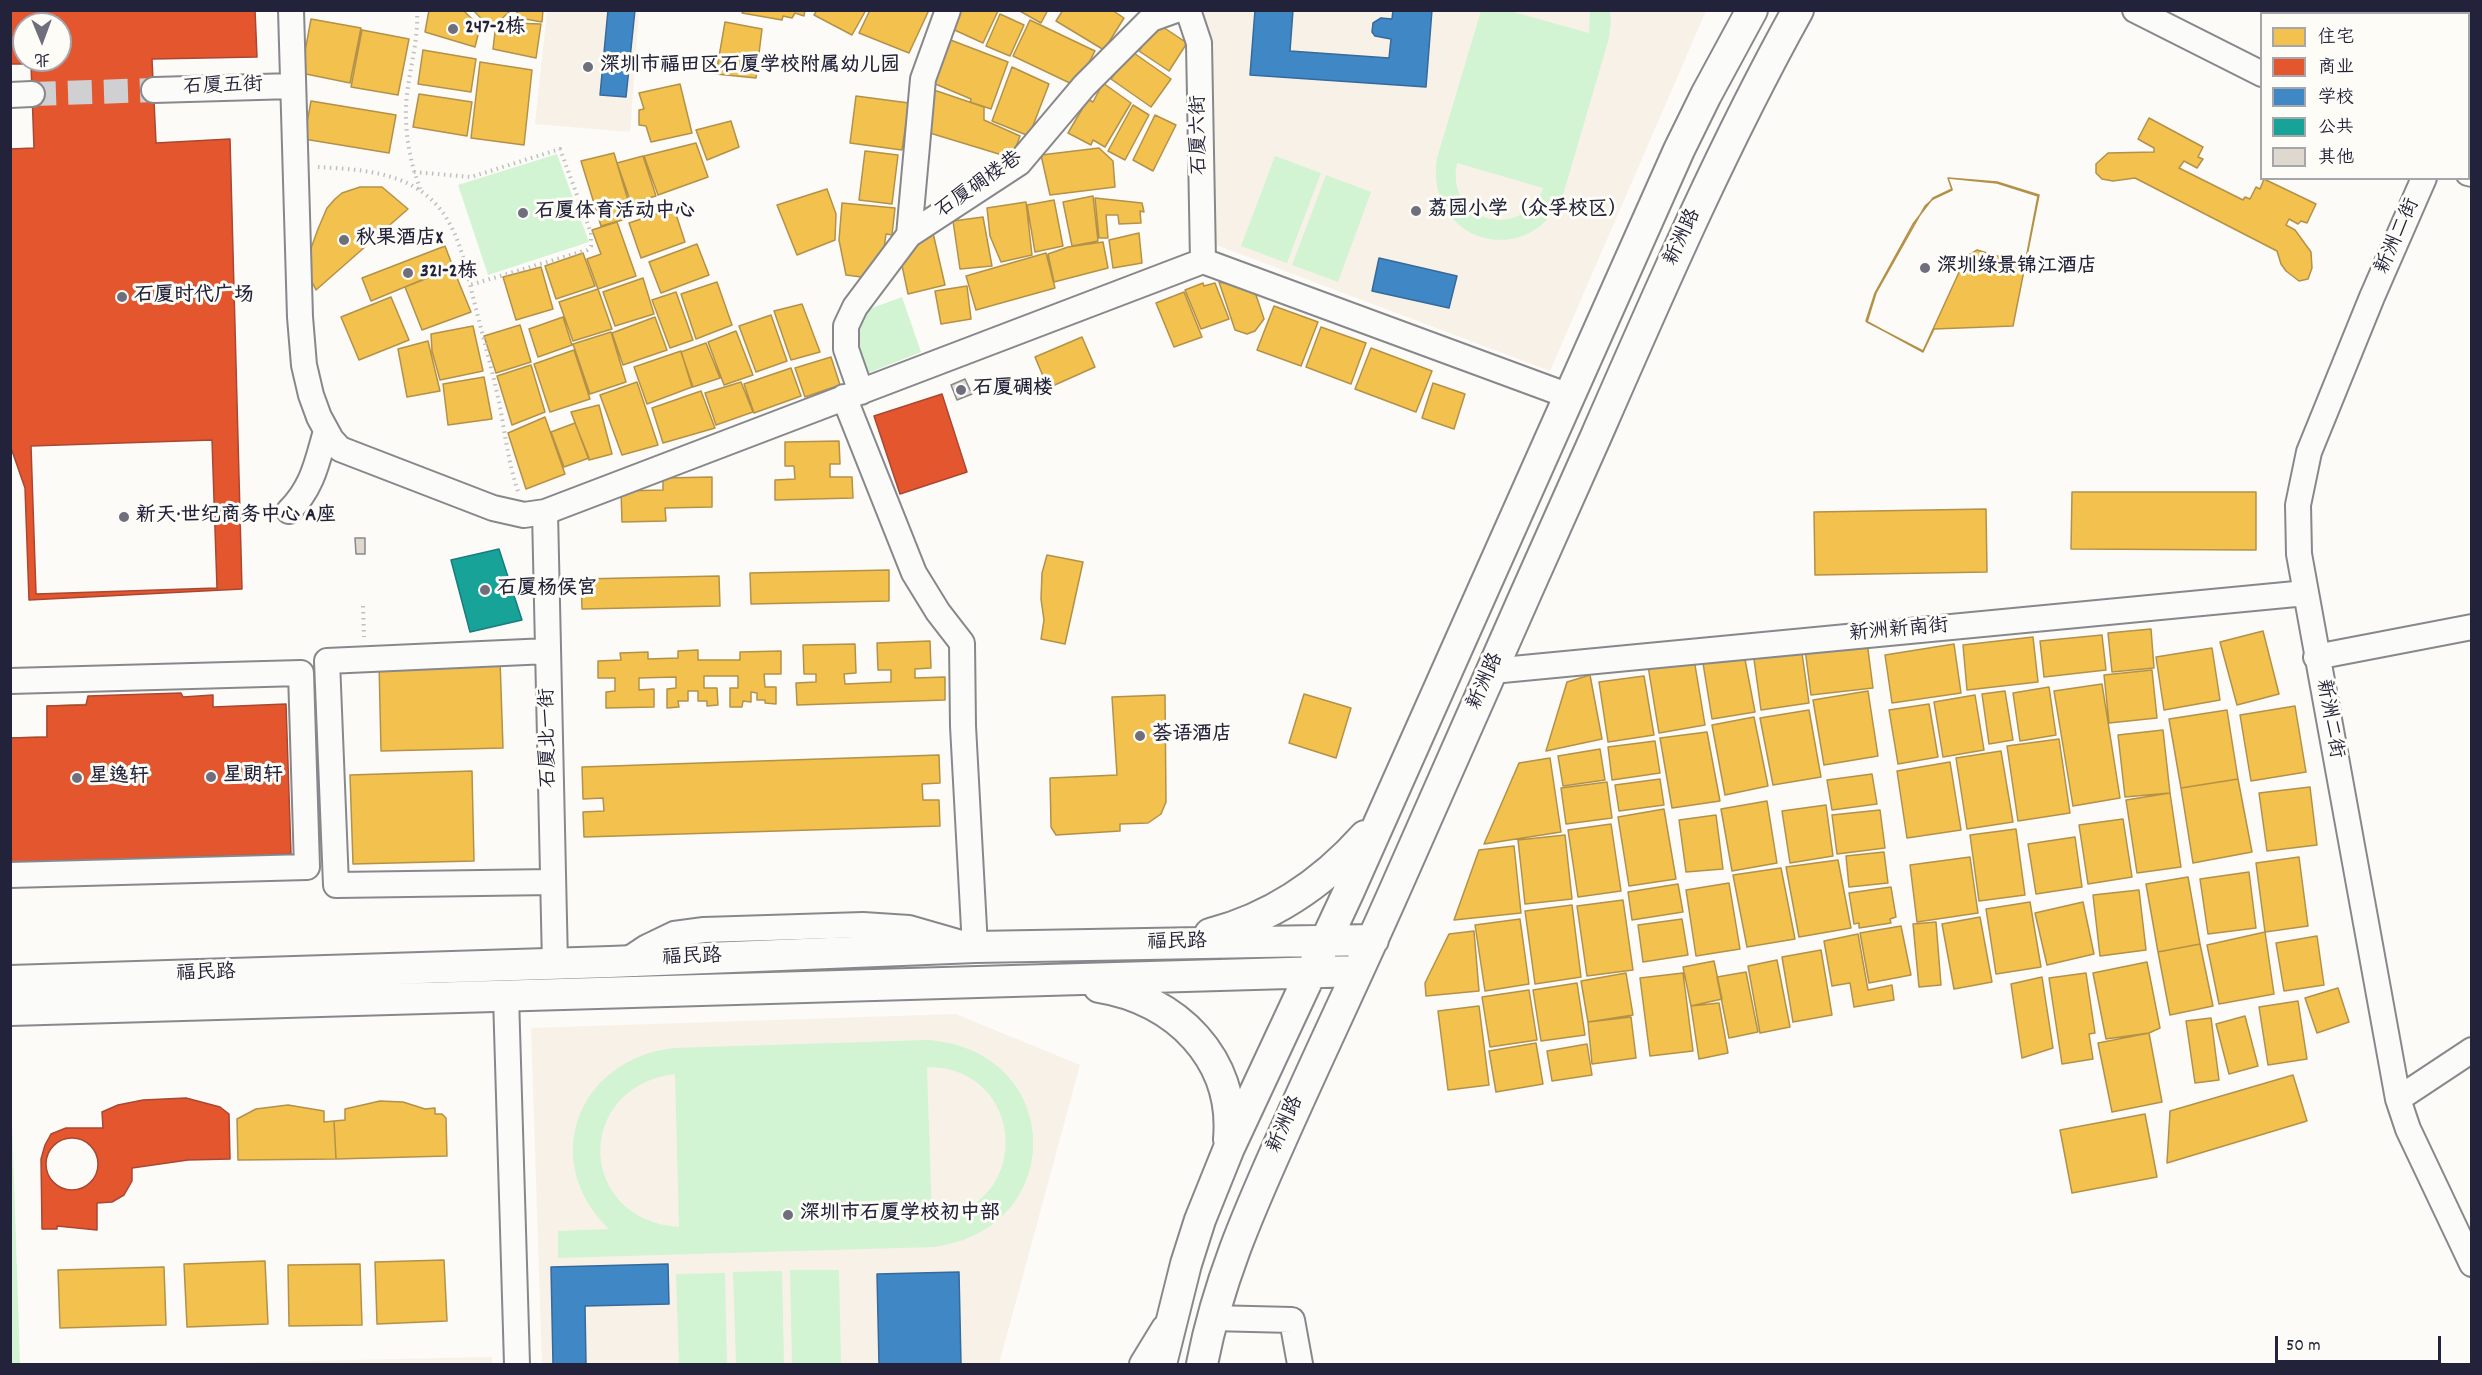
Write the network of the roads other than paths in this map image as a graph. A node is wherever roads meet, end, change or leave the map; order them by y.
1 (291, 10) edge
2 (948, 10) edge
3 (1176, 10) edge
4 (1188, 10) edge
5 (1752, 10) edge
6 (1798, 10) edge
7 (2135, 10) edge
8 (2260, 73) edge
9 (293, 86) junction
10 (154, 90) tunnel mouth
11 (2423, 180) edge
12 (909, 235) junction
13 (1203, 261) junction
14 (853, 394) junction
15 (1569, 396) junction
16 (326, 431) junction
17 (290, 511) dead end
18 (536, 513) junction
19 (2306, 593) junction
20 (2472, 627) edge
21 (548, 651) junction
22 (2316, 657) junction
23 (1492, 670) junction
24 (10, 681) edge
25 (1381, 818) junction
26 (10, 875) edge
27 (553, 882) junction
28 (1373, 939) junction
29 (1325, 940) junction
30 (1161, 945) junction
31 (975, 947) junction
32 (555, 964) junction
33 (1358, 971) junction
34 (1310, 972) junction
35 (1054, 979) junction
36 (10, 981) edge
37 (506, 996) junction
38 (10, 1010) edge
39 (2472, 1050) edge
40 (2398, 1099) junction
41 (1229, 1148) junction
42 (2472, 1264) edge
43 (1181, 1282) junction
44 (1215, 1305) junction
45 (1172, 1313) junction
46 (517, 1365) edge
47 (1142, 1365) edge
48 (1161, 1365) edge
49 (1203, 1365) edge
50 (1300, 1365) edge

1 - 9 street
2 - 12 street
3 - 12 street, 石厦碉楼巷
4 - 13 street, 石厦六街
5 - 15 main road, 新洲路
6 - 23 main road, 新洲路
7 - 8 street
9 - 10 street, 石厦五街
9 - 16 street
11 - 19 street, 新洲二街
12 - 14 street, 石厦碉楼巷
13 - 14 street
13 - 15 street
14 - 18 street
14 - 31 street, 石厦碉楼巷
15 - 25 main road, 新洲路
16 - 17 street
16 - 18 street
18 - 21 street, 石厦北一街
19 - 22 street, 新洲二街
19 - 23 street, 新洲新南街
20 - 22 street
21 - 27 street, 石厦北一街
21 - 27 street
22 - 40 street, 新洲二街
23 - 28 main road, 新洲路
24 - 26 street
25 - 29 main road, 新洲路
25 - 30 main road
27 - 32 street, 石厦北一街
28 - 29 main road, 福民路
28 - 33 main road, 新洲路
29 - 30 main road, 福民路
29 - 34 main road, 新洲路
30 - 31 main road, 福民路
31 - 32 main road, 福民路
32 - 36 main road, 福民路
33 - 34 main road, 福民路
33 - 44 main road, 新洲路
34 - 35 main road, 福民路
34 - 41 main road, 新洲路
35 - 37 main road, 福民路
35 - 41 main road
37 - 38 main road, 福民路
37 - 46 street
39 - 40 street
40 - 42 street, 新洲二街
41 - 43 main road, 新洲路
43 - 44 main road
43 - 45 main road, 新洲路
44 - 49 main road, 新洲路
44 - 50 street
45 - 47 street
45 - 48 main road, 新洲路

